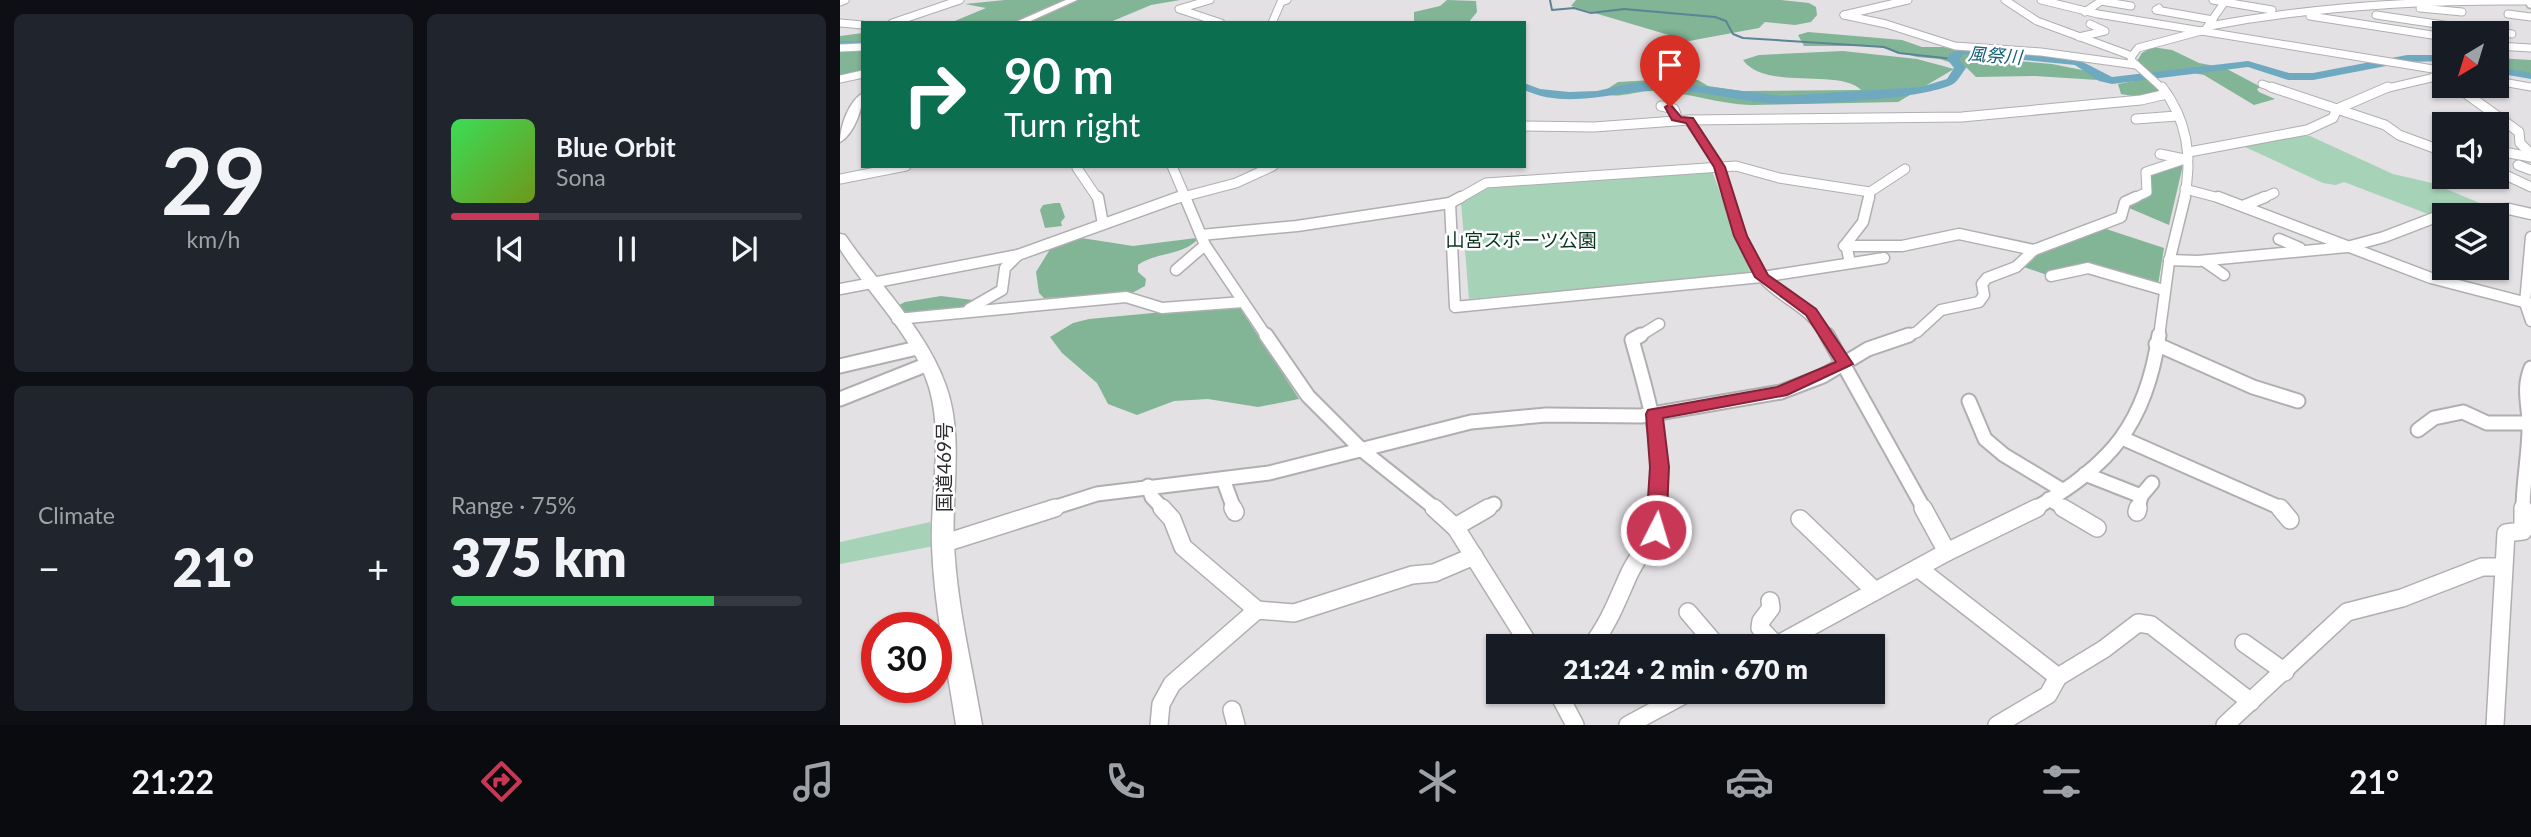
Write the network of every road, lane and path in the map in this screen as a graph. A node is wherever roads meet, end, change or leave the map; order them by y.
1 (845, 0) edge
2 (960, 0) edge
3 (1073, 0) edge
4 (1210, 0) edge
5 (1287, 0) edge
6 (1875, 0) edge
7 (1908, 0) edge
8 (2005, 0) edge
9 (2041, 0) edge
10 (2213, 0) edge
11 (2410, 0) edge
12 (2484, 0) edge
13 (2226, 1) edge
14 (840, 2) edge
15 (2530, 2) edge
16 (2430, 3) junction
17 (2400, 5) junction
18 (1881, 6) junction
19 (2067, 8) junction
20 (2088, 10) junction
21 (2045, 11) dead end
22 (2033, 12) dead end
23 (2285, 12) junction
24 (2462, 12) dead end
25 (2022, 13) junction
26 (2218, 13) junction
27 (2508, 14) dead end
28 (2376, 15) dead end
29 (2120, 16) junction
30 (2531, 17) edge
31 (898, 21) edge
32 (1023, 21) edge
33 (1215, 21) edge
34 (1273, 21) edge
35 (2133, 21) junction
36 (840, 23) edge
37 (2432, 23) edge
38 (2090, 24) dead end
39 (861, 25) edge
40 (2209, 25) junction
41 (2120, 28) dead end
42 (2432, 29) edge
43 (2430, 35) joint
44 (2079, 37) junction
45 (861, 47) edge
46 (2510, 47) edge
47 (840, 48) edge
48 (2531, 48) edge
49 (2522, 50) junction
50 (2132, 56) junction
51 (2520, 59) dead end
52 (2136, 65) junction
53 (2432, 69) edge
54 (2145, 73) joint
55 (861, 74) edge
56 (2153, 78) joint
57 (2431, 78) edge
58 (840, 79) edge
59 (2510, 82) edge
60 (2262, 83) dead end
61 (2531, 86) edge
62 (2167, 94) junction
63 (2472, 98) edge
64 (861, 100) edge
65 (1661, 106) dead end
66 (2337, 109) junction
67 (2175, 112) junction
68 (2138, 114) dead end
69 (1553, 117) dead end
70 (1684, 120) junction
71 (1526, 126) edge
72 (1560, 127) junction
73 (840, 138) edge
74 (2432, 147) edge
75 (2509, 153) dead end
76 (2160, 154) dead end
77 (2187, 156) junction
78 (2531, 156) edge
79 (2518, 165) dead end
80 (1720, 167) junction
81 (895, 168) edge
82 (1077, 168) edge
83 (1173, 168) edge
84 (1269, 168) edge
85 (1905, 169) dead end
86 (2531, 170) edge
87 (2509, 176) edge
88 (840, 179) edge
89 (2531, 186) edge
90 (2185, 189) junction
91 (1870, 192) junction
92 (2274, 193) dead end
93 (2531, 194) edge
94 (1182, 196) junction
95 (1450, 203) junction
96 (2243, 206) junction
97 (2509, 209) edge
98 (2531, 214) edge
99 (2432, 216) edge
100 (2432, 218) edge
101 (1103, 224) junction
102 (2324, 237) junction
103 (2531, 237) edge
104 (840, 238) edge
105 (2279, 239) dead end
106 (1203, 240) junction
107 (1844, 247) junction
108 (2347, 247) junction
109 (2304, 249) junction
110 (2034, 250) junction
111 (1018, 255) junction
112 (1884, 258) dead end
113 (2169, 260) junction
114 (2204, 261) junction
115 (1850, 263) junction
116 (1176, 270) dead end
117 (2224, 275) dead end
118 (2051, 276) dead end
119 (1762, 277) junction
120 (870, 284) junction
121 (840, 289) edge
122 (2164, 289) junction
123 (1243, 302) junction
124 (2528, 304) edge
125 (966, 311) junction
126 (897, 319) junction
127 (2531, 321) edge
128 (1659, 324) dead end
129 (2156, 344) junction
130 (923, 356) junction
131 (1845, 364) junction
132 (840, 366) edge
133 (2531, 368) edge
134 (840, 400) edge
135 (1969, 401) dead end
136 (2298, 401) dead end
137 (1654, 414) junction
138 (2529, 423) junction
139 (2418, 430) dead end
140 (2123, 438) junction
141 (1362, 450) junction
142 (2085, 474) junction
143 (1223, 479) junction
144 (2152, 483) dead end
145 (1148, 486) junction
146 (2062, 489) junction
147 (2049, 499) junction
148 (1494, 504) dead end
149 (1235, 512) dead end
150 (1800, 519) dead end
151 (2290, 520) dead end
152 (1455, 527) junction
153 (2096, 528) dead end
154 (943, 544) junction
155 (1947, 552) junction
156 (1474, 556) junction
157 (2503, 567) junction
158 (1918, 568) junction
159 (1875, 591) junction
160 (1770, 601) dead end
161 (1257, 610) junction
162 (1688, 612) dead end
163 (1523, 634) edge
164 (1599, 634) edge
165 (1707, 634) edge
166 (1765, 634) edge
167 (1795, 634) edge
168 (2244, 643) dead end
169 (2285, 672) junction
170 (2057, 677) junction
171 (2251, 702) junction
172 (1564, 704) edge
173 (1667, 704) edge
174 (969, 725) edge
175 (1159, 725) edge
176 (1575, 725) edge
177 (1628, 725) edge
178 (1997, 725) edge
179 (2225, 725) edge
180 (2495, 725) edge

1 - 14 street
2 - 31 street
3 - 32 highway
4 - 33 street
5 - 34 street
6 - 18 street
7 - 18 street
8 - 25 street
9 - 19 street
10 - 13 street
11 - 16 street
12 - 15 street
12 - 16 street
13 - 23 street
13 - 26 street
16 - 17 street
17 - 23 street
17 - 24 street
18 - 52 street
19 - 20 street
19 - 21 street
20 - 29 street
20 - 29 street
22 - 25 street
23 - 40 street
23 - 43 street
25 - 44 street
26 - 40 street
26 - 40 street
27 - 30 street
28 - 37 street
29 - 35 street
35 - 40 street
35 - 41 street
36 - 39 street
38 - 44 street
40 - 50 street
40 - 53 street
42 - 43 street
44 - 50 street
45 - 47 street
46 - 49 street
48 - 49 street
49 - 51 street
50 - 52 street
52 - 54 street
54 - 56 street
55 - 58 street
56 - 62 street
57 - 66 street
59 - 61 street
60 - 66 street
62 - 67 street
62 - 70 street
63 - 78 street
64 - 73 highway
65 - 70 street
66 - 74 street
66 - 77 street
67 - 68 street
67 - 77 street
69 - 72 street
70 - 72 street
70 - 80 street
71 - 72 street
75 - 78 street
76 - 77 street
77 - 90 street
77 - 110 street
79 - 86 street
80 - 91 street
80 - 95 street
80 - 119 street
81 - 88 street
82 - 101 street
83 - 94 street
84 - 94 street
85 - 91 street
87 - 89 street
89 - 93 street
90 - 96 street
90 - 113 street
91 - 107 street
92 - 96 street
94 - 101 street
94 - 106 street
95 - 106 street
95 - 119 street
96 - 102 street
97 - 98 street
99 - 102 street
100 - 108 street
101 - 111 street
102 - 108 street
103 - 124 street
104 - 120 highway, 国道469号
105 - 109 street
106 - 116 street
106 - 123 street
107 - 110 street
107 - 115 street
108 - 109 street
108 - 124 street
109 - 114 street
110 - 131 street
111 - 120 street
111 - 125 street
112 - 115 street
113 - 114 street
113 - 122 street
114 - 117 street
115 - 119 street
118 - 122 street
119 - 131 street
120 - 121 street
120 - 126 highway, 国道469号
122 - 129 street
123 - 125 street
123 - 141 street
124 - 127 street
125 - 126 street
126 - 130 highway, 国道469号
128 - 137 street
129 - 136 street
129 - 140 street
130 - 132 street
130 - 134 street
130 - 154 highway, 国道469号
131 - 137 street
131 - 155 street
133 - 138 street
135 - 146 street
137 - 141 street
137 - 164 street
138 - 139 street
138 - 157 street
140 - 142 street
140 - 151 street
141 - 143 street
141 - 152 street
142 - 144 street
142 - 146 street
143 - 145 street
143 - 149 street
145 - 154 street
145 - 161 street
146 - 147 street
147 - 153 street
147 - 155 street
148 - 152 street
150 - 159 street
152 - 156 street
154 - 174 highway, 国道469号
155 - 158 street
156 - 161 street
156 - 163 street
157 - 169 street
157 - 180 street
158 - 159 street
158 - 170 street
159 - 167 street
160 - 166 street
161 - 175 street
162 - 165 street
168 - 169 street
169 - 171 street
170 - 171 street
170 - 178 street
171 - 179 street
172 - 176 street
173 - 177 street

